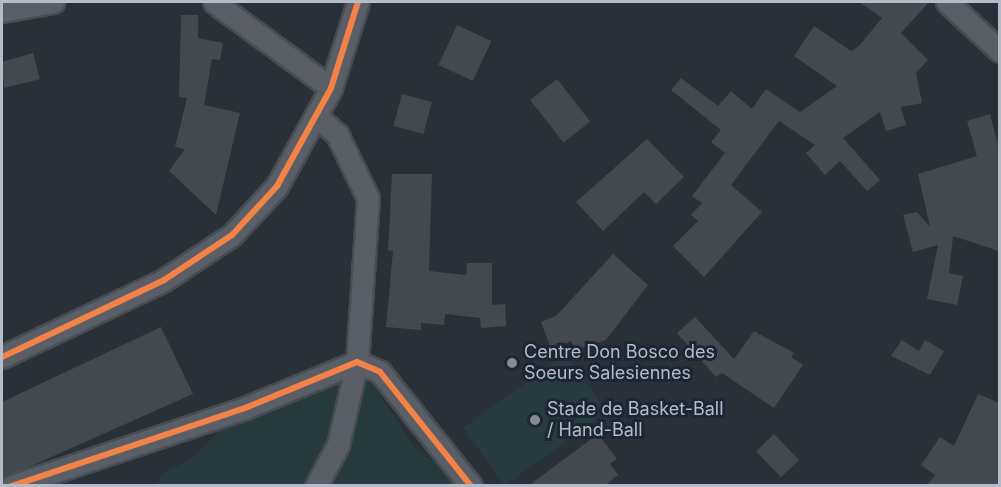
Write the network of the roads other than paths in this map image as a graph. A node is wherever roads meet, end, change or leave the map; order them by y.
1 (53, 2) edge
2 (214, 2) edge
3 (357, 2) edge
4 (947, 2) edge
5 (2, 11) edge
6 (999, 51) edge
7 (331, 88) junction
8 (316, 116) junction
9 (2, 357) edge
10 (357, 362) junction
11 (12, 486) edge
12 (316, 486) edge
13 (471, 486) edge

1 - 5 street
2 - 7 street
3 - 7 street
4 - 6 street
7 - 8 street
8 - 9 street
8 - 10 street
10 - 11 street
10 - 12 street
10 - 13 street

